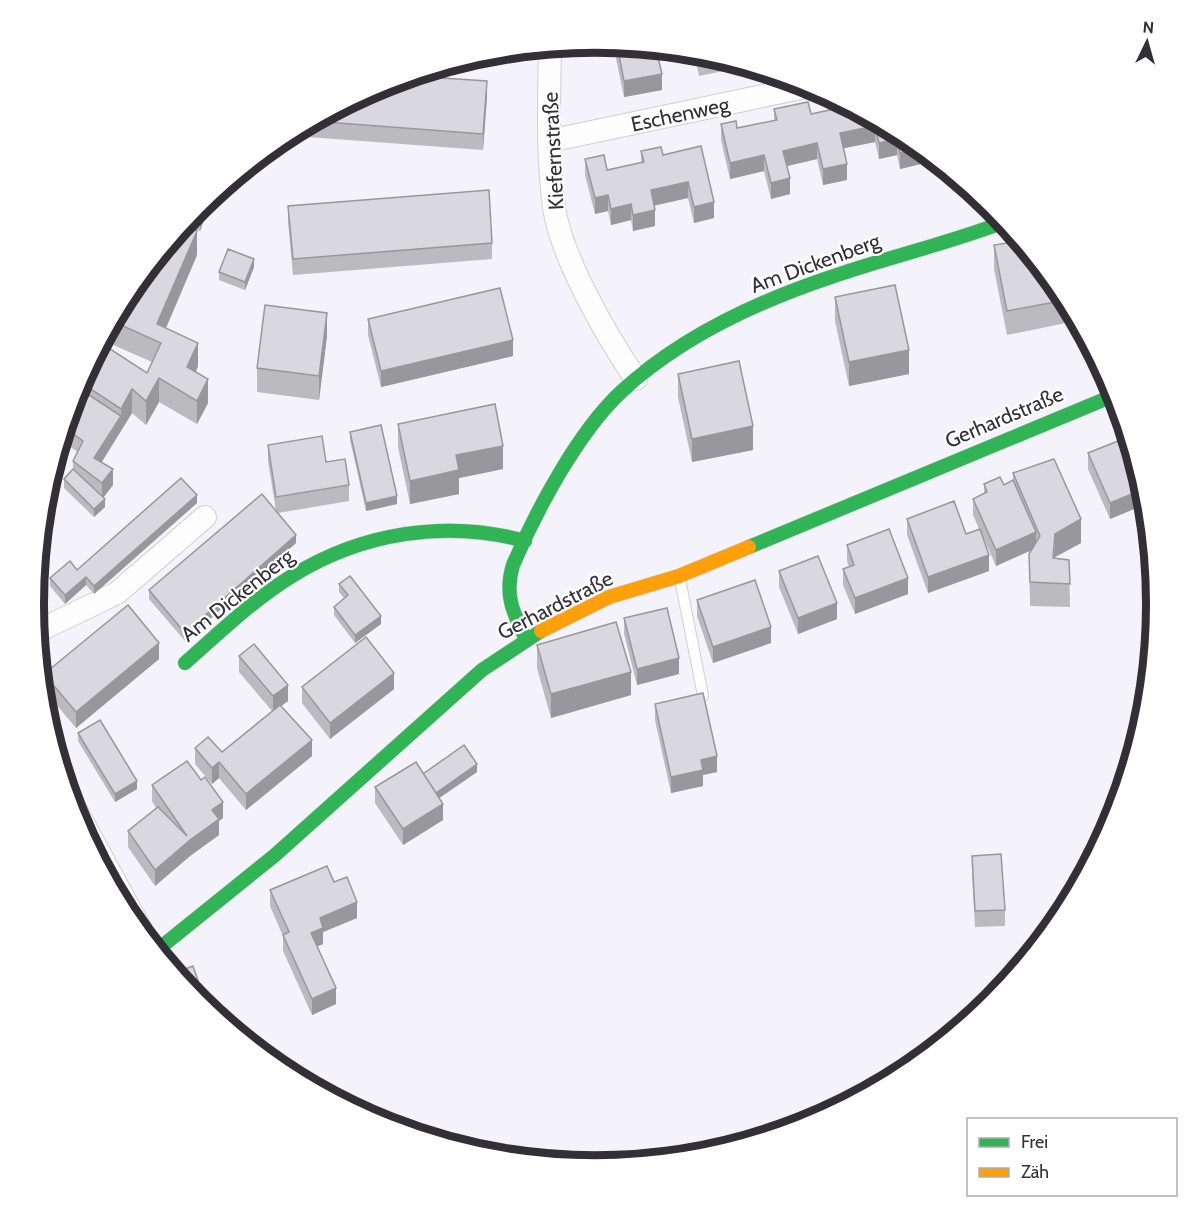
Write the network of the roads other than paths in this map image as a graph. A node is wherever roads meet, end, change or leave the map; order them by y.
1 (550, 55) edge
2 (792, 90) edge
3 (549, 141) junction
4 (994, 225) edge
5 (636, 379) junction
6 (1106, 399) edge
7 (205, 517) dead end
8 (525, 541) junction
9 (679, 576) junction
10 (45, 628) edge
11 (526, 639) junction
12 (185, 663) dead end
13 (703, 696) edge
14 (163, 946) edge

1 - 3 street, Kiefernstraße
2 - 3 street, Eschenweg
3 - 5 street, Kiefernstraße
4 - 5 street, Am Dickenberg
5 - 8 street, Am Dickenberg
6 - 9 street, Gerhardstraße
7 - 10 street
8 - 11 street, Am Dickenberg
8 - 12 street, Am Dickenberg
9 - 11 street, Gerhardstraße
9 - 13 lane
11 - 14 street, Gerhardstraße

